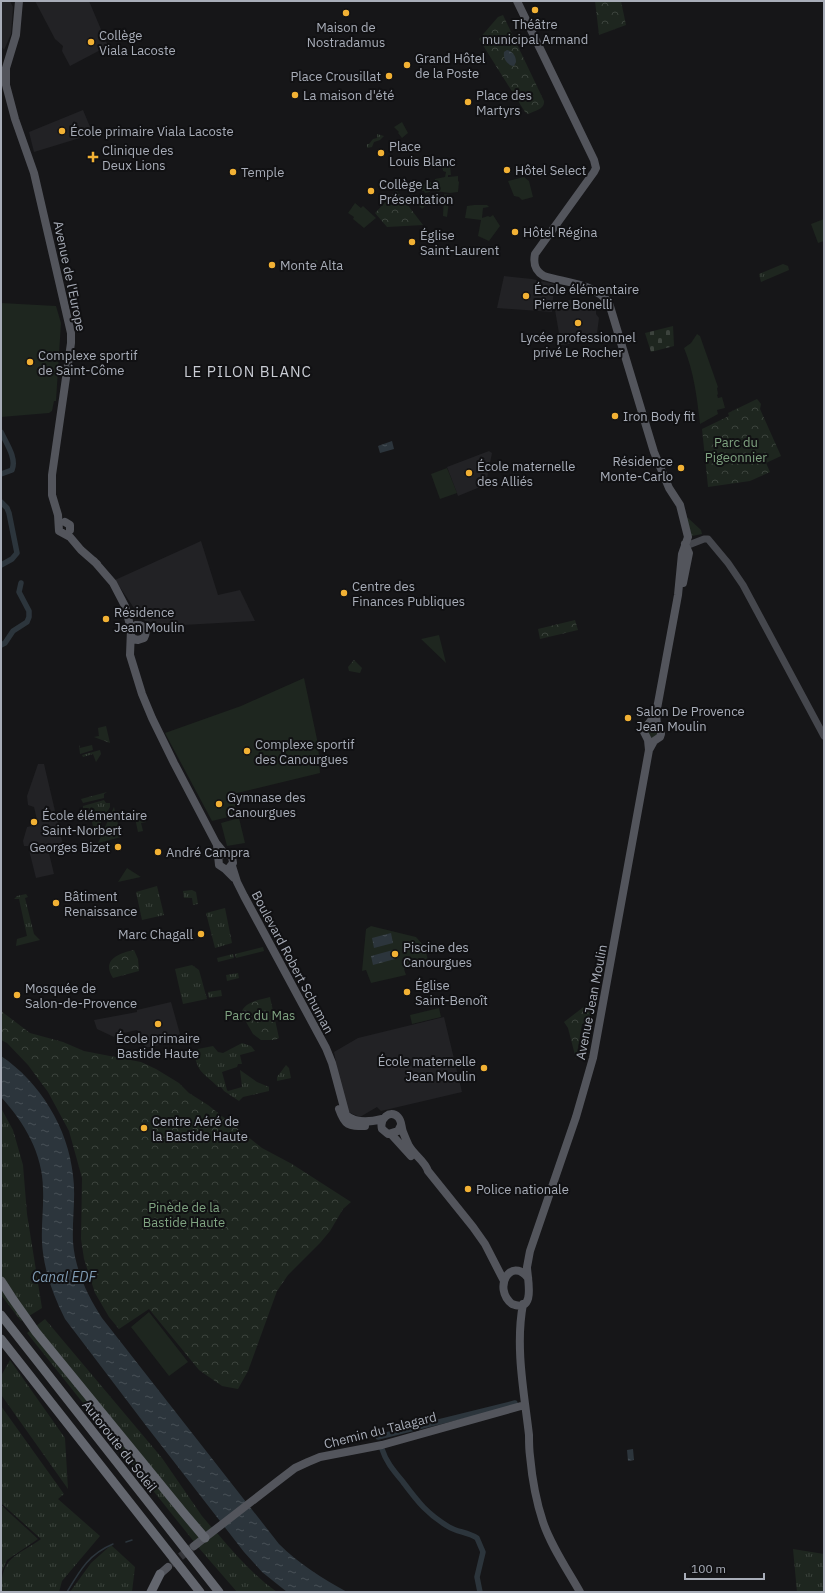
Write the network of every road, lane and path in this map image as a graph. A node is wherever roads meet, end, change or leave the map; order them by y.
1 (19, 1) edge
2 (517, 1) edge
3 (686, 546) junction
4 (125, 606) junction
5 (141, 625) junction
6 (131, 632) junction
7 (140, 640) junction
8 (132, 658) junction
9 (654, 725) junction
10 (824, 736) edge
11 (651, 741) junction
12 (222, 856) junction
13 (228, 867) junction
14 (328, 1054) junction
15 (382, 1119) junction
16 (401, 1126) junction
17 (382, 1129) junction
18 (392, 1134) junction
19 (428, 1171) junction
20 (530, 1251) junction
21 (495, 1263) junction
22 (514, 1272) junction
23 (528, 1278) junction
24 (1, 1281) edge
25 (504, 1282) junction
26 (512, 1304) junction
27 (523, 1304) junction
28 (1, 1315) edge
29 (1, 1339) edge
30 (521, 1406) junction
31 (529, 1455) junction
32 (208, 1535) junction
33 (194, 1546) tunnel mouth
34 (168, 1567) tunnel mouth
35 (160, 1574) joint
36 (151, 1592) edge
37 (200, 1592) edge
38 (219, 1592) edge
39 (580, 1592) edge

1 - 4 main road, Avenue de l'Europe
2 - 3 main road, Avenue Jean Moulin
3 - 9 main road, Avenue Jean Moulin
3 - 10 main road
4 - 5 main road
4 - 6 main road
5 - 6 main road
5 - 7 main road
6 - 7 main road
6 - 8 main road
7 - 8 main road
8 - 12 main road
9 - 11 main road, Avenue Jean Moulin
9 - 11 main road, Avenue Jean Moulin
11 - 20 main road, Avenue Jean Moulin
12 - 13 main road
12 - 13 main road
13 - 14 main road, Boulevard Robert Schuman
14 - 15 main road, Boulevard Robert Schuman
14 - 17 main road, Boulevard Robert Schuman
15 - 16 main road
15 - 17 main road
16 - 18 main road
16 - 19 main road
17 - 18 main road
18 - 19 main road
19 - 21 main road
20 - 22 main road, Avenue Jean Moulin
20 - 23 main road, Avenue Jean Moulin
21 - 22 main road
21 - 25 main road
22 - 23 main road
22 - 25 main road
23 - 27 main road
24 - 32 highway
25 - 26 main road
26 - 27 main road
26 - 30 main road
27 - 31 main road
28 - 38 highway, Autoroute du Soleil
29 - 37 highway
30 - 31 main road
30 - 32 main road, Chemin du Talagard
31 - 39 main road
32 - 33 main road, Chemin du Talagard
34 - 35 main road
35 - 36 highway

